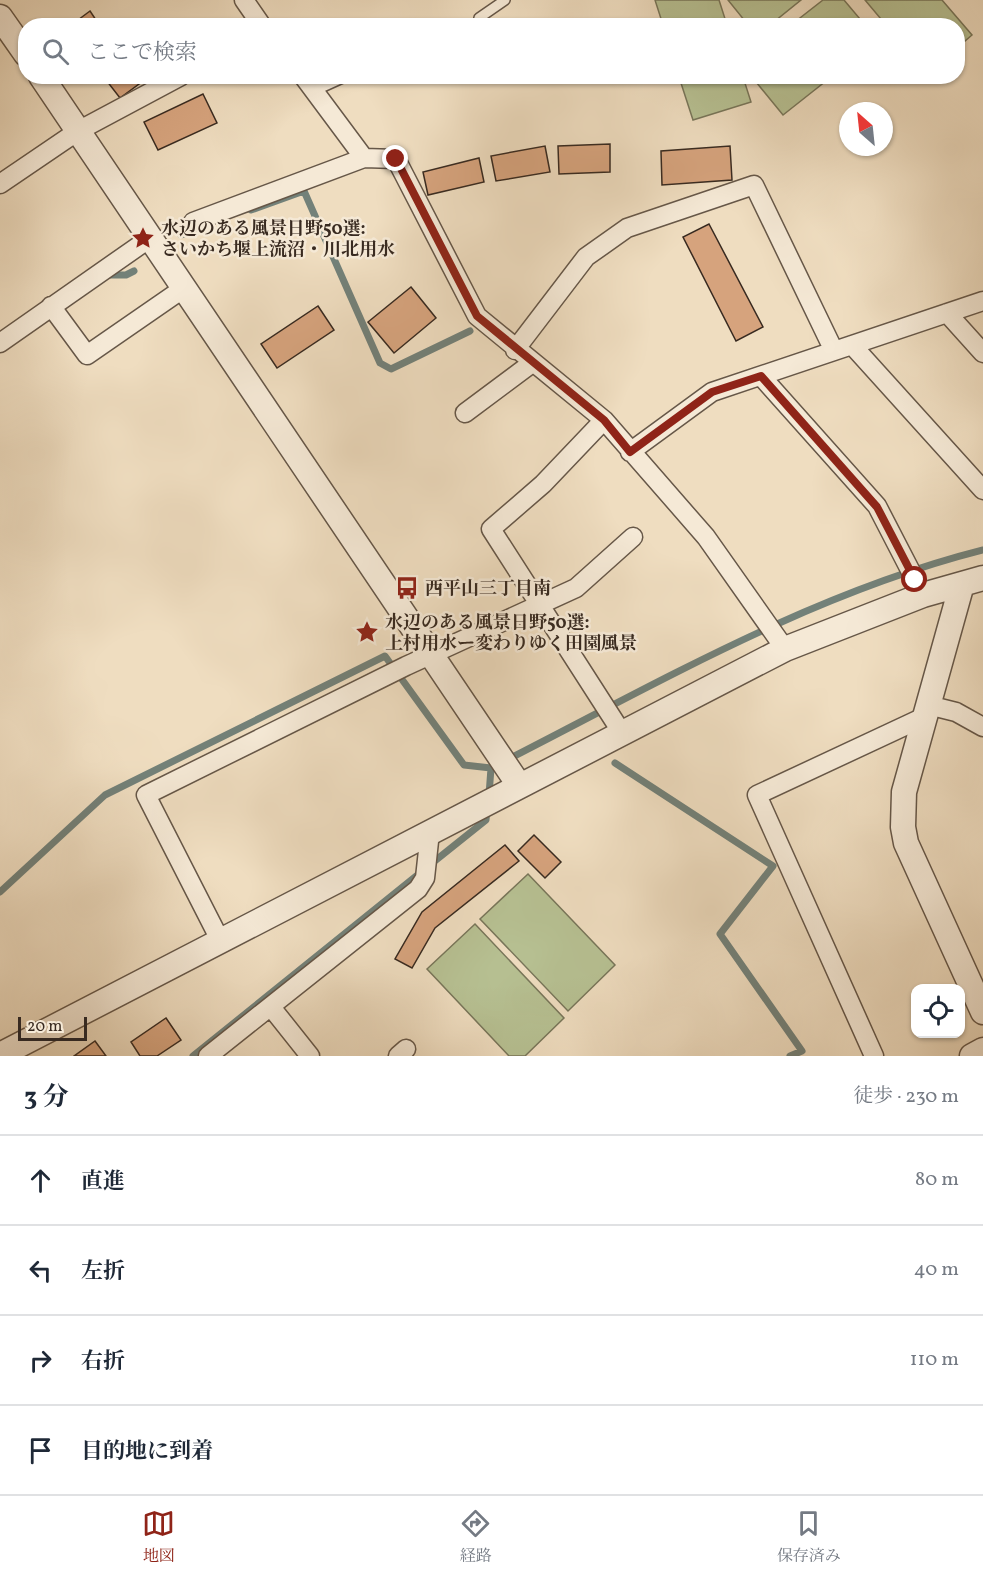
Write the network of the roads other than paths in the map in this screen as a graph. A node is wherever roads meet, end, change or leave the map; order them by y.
1 (244, 0) edge
2 (505, 0) edge
3 (0, 17) edge
4 (256, 18) edge
5 (479, 18) edge
6 (18, 43) edge
7 (46, 84) edge
8 (166, 84) edge
9 (308, 84) edge
10 (78, 131) junction
11 (364, 158) junction
12 (0, 184) edge
13 (193, 222) dead end
14 (150, 238) junction
15 (184, 288) junction
16 (983, 301) edge
17 (51, 306) junction
18 (947, 313) junction
19 (0, 343) edge
20 (852, 345) junction
21 (515, 350) junction
22 (834, 351) junction
23 (983, 353) edge
24 (532, 363) junction
25 (761, 376) junction
26 (465, 413) dead end
27 (604, 420) junction
28 (630, 452) junction
29 (983, 490) edge
30 (633, 537) dead end
31 (973, 581) edge
32 (919, 588) junction
33 (540, 606) junction
34 (775, 635) junction
35 (431, 654) junction
36 (926, 711) junction
37 (617, 726) junction
38 (983, 727) edge
39 (508, 769) junction
40 (430, 832) junction
41 (220, 940) junction
42 (271, 1007) junction
43 (983, 1012) edge
44 (983, 1050) edge
45 (0, 1055) edge
46 (208, 1056) edge
47 (310, 1056) edge
48 (874, 1056) edge
49 (972, 1056) edge

1 - 4 street
2 - 5 lane
3 - 6 street
7 - 10 street
8 - 10 street
9 - 11 street
10 - 12 street
10 - 14 street
11 - 13 street
11 - 21 street
14 - 15 street
14 - 17 street
15 - 17 street
15 - 35 street
16 - 18 street
17 - 19 street
18 - 20 street
18 - 23 street
20 - 22 street
20 - 29 street
21 - 22 street
21 - 24 street
22 - 25 street
24 - 26 street
24 - 27 street
25 - 28 street
25 - 32 street
27 - 28 street
27 - 33 street
28 - 34 street
30 - 33 street
31 - 32 street
31 - 36 street
32 - 34 street
33 - 35 street
33 - 37 street
34 - 37 street
35 - 39 street
35 - 41 street
36 - 38 street
36 - 43 street
36 - 48 street
37 - 39 street
39 - 40 street
40 - 41 street
40 - 42 street
41 - 45 street
42 - 46 street
42 - 47 street
44 - 49 street

